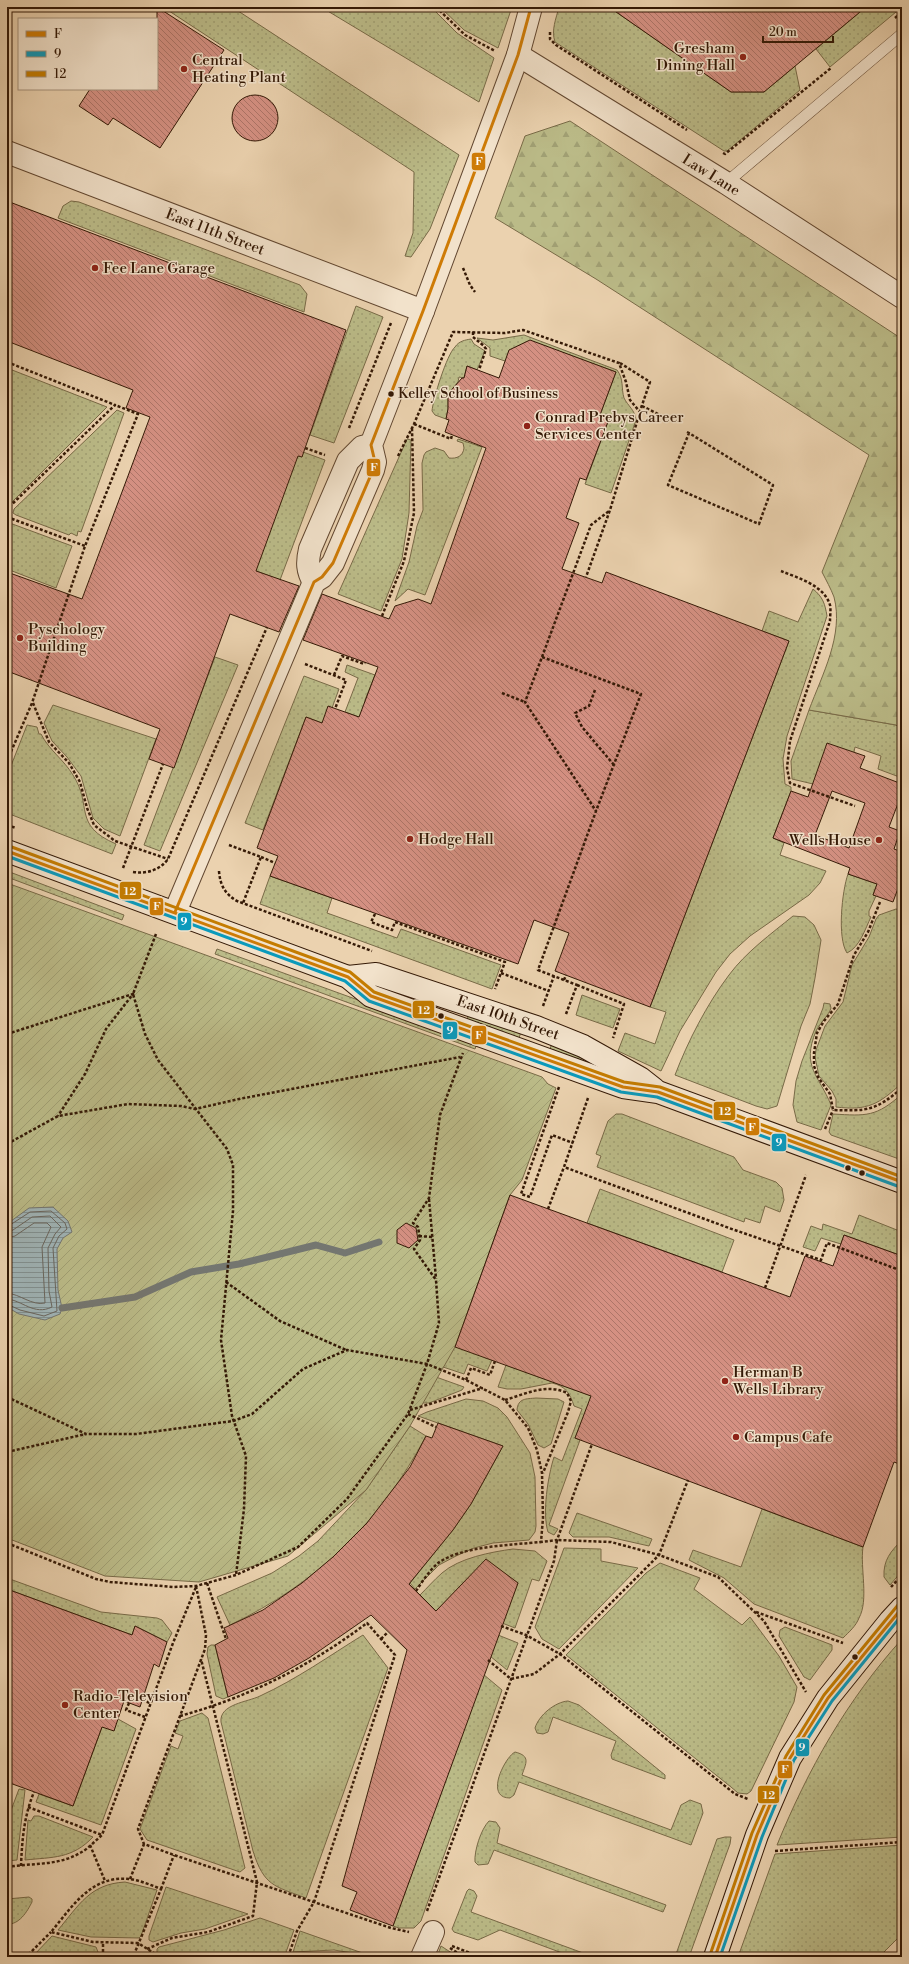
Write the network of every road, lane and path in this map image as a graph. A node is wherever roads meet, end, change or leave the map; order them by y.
1 (436, 7) edge
2 (531, 7) edge
3 (902, 12) edge
4 (890, 22) dead end
5 (551, 27) dead end
6 (902, 34) edge
7 (508, 54) junction
8 (835, 66) dead end
9 (692, 133) dead end
10 (718, 150) dead end
11 (7, 152) edge
12 (726, 183) junction
13 (902, 297) edge
14 (424, 311) junction
15 (473, 332) junction
16 (7, 362) edge
17 (619, 363) junction
18 (479, 370) dead end
19 (115, 405) junction
20 (642, 406) junction
21 (640, 412) junction
22 (662, 416) dead end
23 (414, 424) junction
24 (412, 428) junction
25 (688, 432) joint
26 (452, 435) dead end
27 (305, 448) dead end
28 (330, 457) dead end
29 (395, 463) dead end
30 (7, 508) edge
31 (610, 510) junction
32 (7, 517) edge
33 (85, 546) junction
34 (781, 571) dead end
35 (586, 577) dead end
36 (382, 616) dead end
37 (267, 627) dead end
38 (307, 657) dead end
39 (542, 657) junction
40 (365, 663) dead end
41 (304, 664) junction
42 (301, 671) dead end
43 (334, 675) junction
44 (595, 690) dead end
45 (502, 693) dead end
46 (525, 702) junction
47 (32, 703) junction
48 (335, 709) dead end
49 (7, 760) edge
50 (163, 764) dead end
51 (614, 765) junction
52 (855, 806) dead end
53 (596, 811) junction
54 (7, 825) edge
55 (22, 830) dead end
56 (231, 838) dead end
57 (228, 845) junction
58 (132, 846) junction
59 (7, 851) edge
60 (225, 851) dead end
61 (260, 857) junction
62 (168, 859) junction
63 (275, 863) dead end
64 (116, 865) dead end
65 (123, 868) junction
66 (219, 868) dead end
67 (880, 902) dead end
68 (243, 903) junction
69 (175, 912) junction
70 (375, 914) dead end
71 (156, 934) dead end
72 (375, 952) dead end
73 (501, 973) junction
74 (566, 975) dead end
75 (554, 976) junction
76 (564, 980) junction
77 (577, 985) junction
78 (549, 991) junction
79 (133, 994) junction
80 (492, 995) dead end
81 (540, 1013) dead end
82 (564, 1021) dead end
83 (7, 1034) edge
84 (613, 1039) dead end
85 (466, 1047) dead end
86 (460, 1057) junction
87 (560, 1084) dead end
88 (902, 1088) edge
89 (586, 1105) dead end
90 (195, 1109) junction
91 (833, 1110) junction
92 (58, 1116) junction
93 (823, 1135) dead end
94 (573, 1143) junction
95 (7, 1144) edge
96 (564, 1167) junction
97 (806, 1175) dead end
98 (902, 1182) edge
99 (428, 1198) junction
100 (548, 1209) dead end
101 (419, 1236) junction
102 (432, 1237) junction
103 (780, 1246) junction
104 (902, 1271) edge
105 (436, 1280) junction
106 (226, 1282) junction
107 (765, 1288) dead end
108 (347, 1350) junction
109 (495, 1361) dead end
110 (427, 1364) junction
111 (466, 1380) junction
112 (483, 1388) junction
113 (7, 1397) edge
114 (505, 1400) junction
115 (409, 1410) junction
116 (408, 1414) junction
117 (233, 1420) junction
118 (436, 1426) dead end
119 (86, 1434) junction
120 (592, 1444) dead end
121 (7, 1452) edge
122 (542, 1473) junction
123 (688, 1480) dead end
124 (557, 1540) junction
125 (540, 1542) junction
126 (7, 1543) edge
127 (659, 1555) junction
128 (236, 1575) junction
129 (207, 1583) junction
130 (196, 1586) junction
131 (416, 1591) dead end
132 (902, 1608) edge
133 (754, 1612) junction
134 (501, 1626) dead end
135 (388, 1632) dead end
136 (526, 1635) junction
137 (226, 1639) dead end
138 (381, 1639) junction
139 (843, 1643) dead end
140 (560, 1654) junction
141 (201, 1659) junction
142 (488, 1660) dead end
143 (511, 1679) junction
144 (806, 1692) dead end
145 (142, 1700) dead end
146 (129, 1703) dead end
147 (150, 1703) junction
148 (213, 1707) junction
149 (180, 1716) junction
150 (145, 1717) junction
151 (34, 1792) dead end
152 (749, 1799) dead end
153 (28, 1807) junction
154 (102, 1835) junction
155 (902, 1842) edge
156 (144, 1844) junction
157 (774, 1844) dead end
158 (90, 1845) junction
159 (174, 1855) junction
160 (21, 1866) junction
161 (7, 1867) edge
162 (130, 1879) junction
163 (105, 1881) junction
164 (257, 1882) junction
165 (161, 1889) junction
166 (314, 1902) junction
167 (424, 1926) junction
168 (51, 1932) junction
169 (103, 1942) junction
170 (138, 1943) junction
171 (147, 1949) junction
172 (19, 1957) edge
173 (27, 1957) edge
174 (103, 1957) edge
175 (130, 1957) edge
176 (160, 1957) edge
177 (287, 1957) edge
178 (354, 1957) edge
179 (422, 1957) edge
180 (715, 1957) edge

1 - 7 path
2 - 7 street
3 - 4 path
5 - 9 path
6 - 12 lane
7 - 12 street, Law Lane
7 - 14 street
8 - 10 path
11 - 14 street, East 11th Street
12 - 13 street, Law Lane
14 - 69 street
15 - 17 path
15 - 18 path
15 - 23 path
16 - 19 path
17 - 20 path
17 - 21 path
19 - 30 path
19 - 33 path
20 - 21 path
20 - 22 path
21 - 31 path
23 - 24 path
23 - 26 path
24 - 29 path
24 - 36 path
25 - 25 path
27 - 28 path
31 - 35 path
31 - 39 path
32 - 33 path
33 - 47 path
34 - 52 path
37 - 62 path
38 - 41 path
39 - 46 path
39 - 51 path
40 - 43 path
41 - 42 path
41 - 43 path
43 - 48 path
44 - 51 path
45 - 46 path
46 - 53 path
47 - 49 path
47 - 58 path
50 - 58 path
51 - 53 path
53 - 75 path
54 - 55 path
56 - 57 path
57 - 60 path
57 - 61 path
58 - 62 path
58 - 65 path
59 - 69 street, East 10th Street
61 - 63 path
61 - 68 path
62 - 65 path
64 - 65 path
66 - 68 path
67 - 91 path
68 - 72 path
69 - 98 street, East 10th Street
70 - 73 path
71 - 79 path
73 - 78 path
73 - 80 path
74 - 76 path
75 - 76 path
75 - 78 path
76 - 77 path
77 - 82 path
77 - 84 path
78 - 81 path
79 - 83 path
79 - 90 path
79 - 92 path
85 - 86 path
86 - 90 path
86 - 99 path
87 - 94 path
88 - 91 path
89 - 94 path
90 - 92 path
90 - 106 path
91 - 93 path
92 - 95 path
94 - 96 path
96 - 100 path
96 - 103 path
97 - 103 path
99 - 101 path
99 - 102 path
101 - 102 path
101 - 105 path
102 - 105 path
103 - 104 path
103 - 107 path
105 - 110 path
106 - 108 path
106 - 117 path
108 - 110 path
108 - 117 path
109 - 111 path
110 - 111 path
110 - 115 path
111 - 112 path
112 - 114 path
112 - 115 path
113 - 119 path
114 - 122 path
114 - 122 path
115 - 116 path
116 - 118 path
116 - 128 path
117 - 119 path
117 - 128 path
119 - 121 path
120 - 124 path
122 - 125 path
123 - 127 path
124 - 125 path
124 - 127 path
124 - 136 path
125 - 131 path
126 - 130 path
127 - 133 path
127 - 140 path
128 - 129 path
129 - 130 path
129 - 137 path
130 - 141 path
130 - 147 path
132 - 180 street
133 - 139 path
133 - 144 path
134 - 136 path
135 - 138 path
136 - 140 path
136 - 143 path
138 - 148 path
138 - 166 path
140 - 143 path
140 - 152 path
141 - 148 path
141 - 149 path
142 - 143 path
143 - 167 path
145 - 147 path
146 - 150 path
147 - 150 path
148 - 149 path
148 - 164 path
149 - 156 path
150 - 154 path
151 - 153 path
153 - 154 path
153 - 160 path
154 - 158 path
155 - 157 path
156 - 159 path
156 - 162 path
158 - 160 path
158 - 163 path
159 - 164 path
159 - 165 path
160 - 161 path
162 - 163 path
162 - 165 path
163 - 168 path
164 - 166 path
164 - 171 path
165 - 170 path
166 - 167 path
166 - 177 path
167 - 179 street
168 - 169 path
168 - 173 path
169 - 170 path
169 - 174 path
170 - 171 path
170 - 175 path
171 - 176 path
172 - 173 path
177 - 178 path

